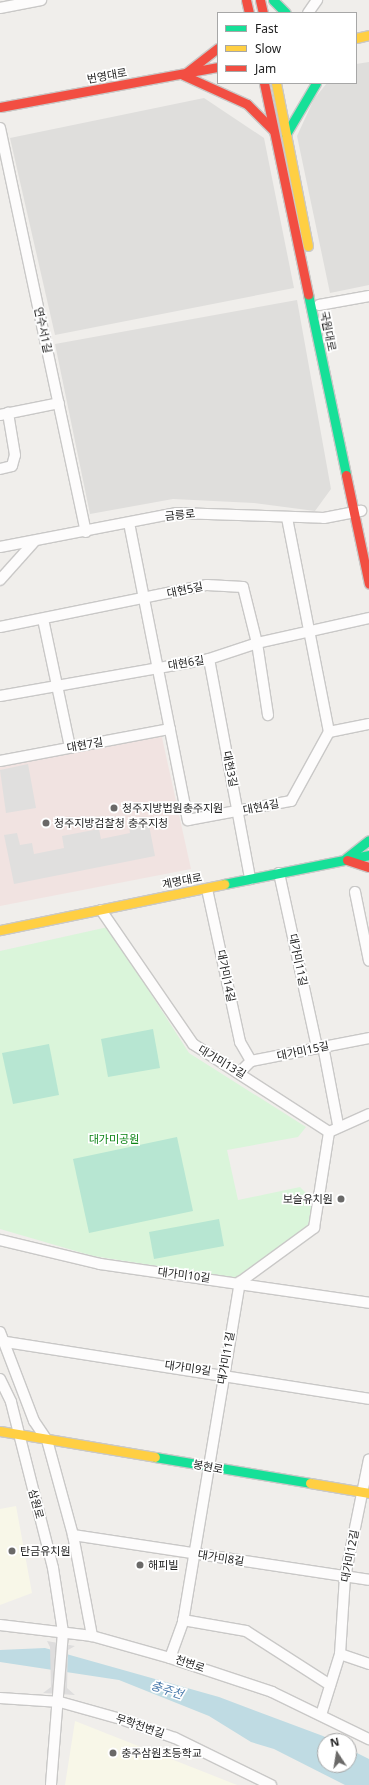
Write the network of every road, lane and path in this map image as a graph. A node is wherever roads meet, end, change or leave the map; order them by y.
1 (41, 0) edge
2 (245, 0) edge
3 (260, 0) edge
4 (273, 0) edge
5 (317, 0) edge
6 (0, 8) edge
7 (241, 12) edge
8 (249, 12) edge
9 (263, 12) edge
10 (285, 12) edge
11 (309, 12) edge
12 (217, 49) edge
13 (217, 67) edge
14 (183, 75) junction
15 (264, 84) edge
16 (276, 84) edge
17 (315, 84) edge
18 (0, 107) edge
19 (0, 128) edge
20 (274, 131) junction
21 (286, 134) junction
22 (369, 296) edge
23 (319, 305) junction
24 (59, 403) junction
25 (4, 414) edge
26 (0, 469) edge
27 (358, 512) junction
28 (287, 517) junction
29 (129, 523) junction
30 (86, 532) junction
31 (34, 542) junction
32 (0, 547) edge
33 (369, 550) edge
34 (0, 580) edge
35 (369, 584) edge
36 (144, 598) junction
37 (369, 618) edge
38 (43, 619) junction
39 (0, 627) edge
40 (311, 632) junction
41 (257, 643) junction
42 (209, 659) junction
43 (158, 667) junction
44 (56, 686) junction
45 (0, 696) edge
46 (268, 715) dead end
47 (369, 724) edge
48 (170, 729) junction
49 (329, 732) junction
50 (70, 747) junction
51 (0, 761) edge
52 (238, 812) junction
53 (369, 840) edge
54 (369, 855) edge
55 (344, 859) junction
56 (369, 867) edge
57 (279, 873) junction
58 (250, 879) junction
59 (207, 889) junction
60 (355, 892) dead end
61 (101, 910) junction
62 (0, 930) edge
63 (369, 961) edge
64 (369, 1038) edge
65 (320, 1047) junction
66 (251, 1061) junction
67 (240, 1072) junction
68 (369, 1114) edge
69 (338, 1125) junction
70 (329, 1132) junction
71 (0, 1240) edge
72 (240, 1282) junction
73 (369, 1303) edge
74 (0, 1332) edge
75 (6, 1342) junction
76 (224, 1373) junction
77 (0, 1379) edge
78 (369, 1398) edge
79 (0, 1430) edge
80 (18, 1434) junction
81 (47, 1440) junction
82 (369, 1460) edge
83 (207, 1467) junction
84 (366, 1492) edge
85 (73, 1535) junction
86 (192, 1553) junction
87 (345, 1577) junction
88 (369, 1580) edge
89 (183, 1620) junction
90 (0, 1626) edge
91 (63, 1632) junction
92 (92, 1636) junction
93 (340, 1654) junction
94 (170, 1658) junction
95 (369, 1664) edge
96 (330, 1685) junction
97 (0, 1698) edge
98 (60, 1702) junction
99 (321, 1715) junction
100 (369, 1739) edge
101 (51, 1785) edge
102 (272, 1785) edge

1 - 6 street
2 - 7 street
2 - 8 street
3 - 9 street
4 - 10 street
5 - 11 street
12 - 14 street
13 - 14 street, 번영대로
14 - 18 street, 번영대로
14 - 20 street
15 - 20 street, 국원대로
16 - 21 street, 국원대로
17 - 21 street
19 - 24 street, 연수서1길
20 - 27 street, 국원대로
21 - 23 street, 국원대로
22 - 23 street
23 - 27 street, 국원대로
24 - 25 street
24 - 30 street, 연수서1길
25 - 26 street
27 - 28 street, 금릉로
27 - 33 street, 국원대로
27 - 35 street, 국원대로
28 - 29 street, 금릉로
28 - 40 street
29 - 30 street, 금릉로
29 - 36 street, 대현4길
30 - 31 street, 금릉로
31 - 32 street, 금릉로
31 - 34 street
36 - 38 street, 대현5길
36 - 41 street, 대현5길
36 - 43 street, 대현4길
37 - 40 street, 대현6길
38 - 39 street, 대현5길
38 - 44 street
40 - 41 street, 대현6길
40 - 49 street
41 - 42 street, 대현6길
41 - 46 street, 대현5길
42 - 43 street, 대현6길
42 - 52 street, 대현3길
43 - 44 street, 대현6길
43 - 48 street, 대현4길
44 - 45 street, 대현6길
44 - 50 street
47 - 49 street
48 - 50 street, 대현7길
48 - 52 street, 대현4길
49 - 52 street, 대현4길
50 - 51 street, 대현7길
52 - 58 street, 대현3길
53 - 55 street
54 - 55 street, 계명대로
55 - 56 street
55 - 57 street, 계명대로
57 - 58 street, 계명대로
57 - 65 street, 대가미11길
58 - 59 street, 계명대로
59 - 61 street, 계명대로
59 - 66 street, 대가미14길
60 - 63 street
61 - 62 street, 계명대로
61 - 67 street, 대가미13길
64 - 65 street, 대가미15길
65 - 66 street, 대가미15길
65 - 69 street, 대가미11길
66 - 67 street
67 - 70 street, 대가미13길
68 - 69 street
69 - 70 street
70 - 72 street
71 - 72 street, 대가미10길
72 - 73 street, 대가미10길
72 - 76 street, 대가미11길
74 - 75 street
75 - 76 street, 대가미9길
75 - 81 street
76 - 78 street, 대가미9길
76 - 83 street, 대가미11길
77 - 80 street, 삼원로
79 - 80 street, 봉현로
80 - 81 street, 봉현로
80 - 91 street, 삼원로
81 - 83 street, 봉현로
81 - 85 street
82 - 84 street, 대가미12길
83 - 84 street, 봉현로
83 - 86 street, 대가미11길
84 - 87 street, 대가미12길
85 - 86 street, 대가미8길
85 - 92 street
86 - 87 street, 대가미8길
86 - 89 street, 대가미11길
87 - 88 street, 대가미8길
87 - 93 street, 대가미12길
89 - 94 street, 대가미11길
89 - 96 street
90 - 91 street, 천변로
91 - 92 street, 천변로
91 - 98 street, 삼원로
92 - 94 street, 천변로
93 - 95 street
93 - 96 street, 대가미12길
94 - 99 street, 천변로
96 - 99 street, 대가미12길
97 - 98 street, 무학천변길
98 - 101 street
98 - 102 street, 무학천변길
99 - 100 street, 천변로

